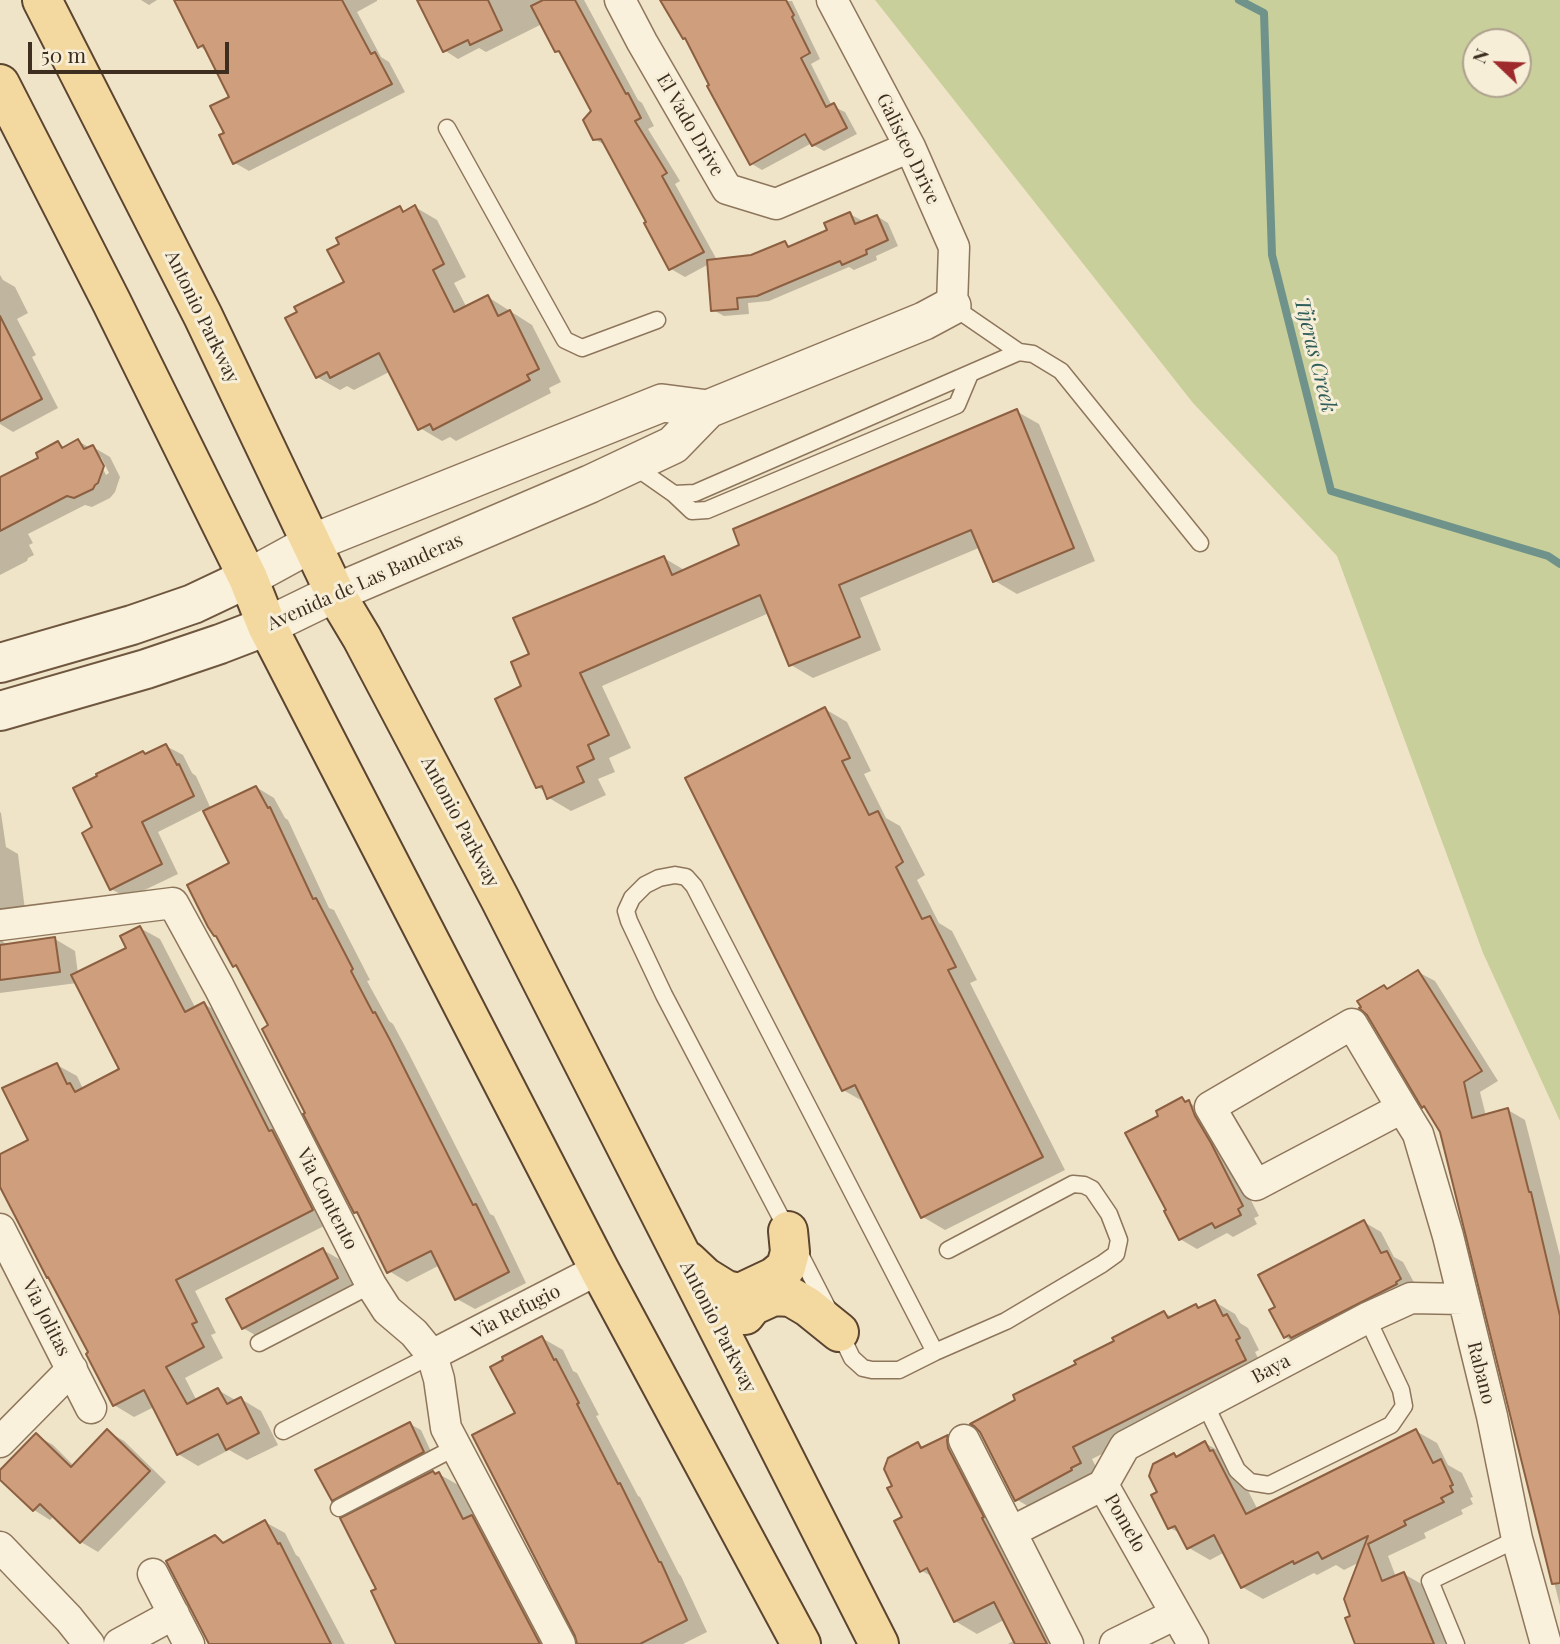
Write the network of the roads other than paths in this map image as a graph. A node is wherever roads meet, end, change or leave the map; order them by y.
1 (42, 0) edge
2 (621, 0) edge
3 (832, 0) edge
4 (0, 84) edge
5 (447, 128) dead end
6 (909, 148) junction
7 (952, 306) junction
8 (657, 320) dead end
9 (1019, 352) junction
10 (970, 374) junction
11 (708, 408) junction
12 (633, 465) junction
13 (674, 495) junction
14 (312, 543) junction
15 (1200, 543) dead end
16 (248, 578) junction
17 (335, 593) junction
18 (267, 626) junction
19 (0, 663) edge
20 (0, 711) edge
21 (0, 925) edge
22 (1402, 1108) junction
23 (788, 1231) junction
24 (3, 1238) edge
25 (948, 1250) dead end
26 (680, 1252) junction
27 (599, 1269) junction
28 (371, 1284) junction
29 (1463, 1299) junction
30 (1367, 1318) junction
31 (839, 1332) junction
32 (258, 1343) dead end
33 (935, 1352) junction
34 (432, 1355) junction
35 (736, 1361) junction
36 (72, 1369) junction
37 (1205, 1404) junction
38 (91, 1408) dead end
39 (284, 1431) dead end
40 (2, 1432) edge
41 (964, 1440) dead end
42 (456, 1447) junction
43 (1103, 1485) junction
44 (339, 1508) dead end
45 (1011, 1532) junction
46 (1517, 1539) junction
47 (0, 1548) edge
48 (153, 1574) dead end
49 (174, 1614) junction
50 (1177, 1614) junction
51 (89, 1644) edge
52 (119, 1644) edge
53 (189, 1644) edge
54 (559, 1644) edge
55 (801, 1644) edge
56 (879, 1644) edge
57 (1068, 1644) edge
58 (1115, 1644) edge
59 (1193, 1644) edge
60 (1456, 1644) edge
61 (1546, 1644) edge

1 - 14 main road, Antonio Parkway
2 - 6 street, El Vado Drive
3 - 6 street, Galisteo Drive
4 - 16 main road
5 - 8 lane
6 - 7 street, Galisteo Drive
7 - 9 lane
7 - 11 street, Avenida de Las Banderas
9 - 10 lane
9 - 15 lane
10 - 13 lane
10 - 13 lane
11 - 12 street, Avenida de Las Banderas
11 - 14 street, Avenida de Las Banderas
12 - 13 lane
12 - 17 street, Avenida de Las Banderas
14 - 16 street, Avenida de Las Banderas
14 - 17 main road, Antonio Parkway
16 - 18 main road
16 - 19 main road, Avenida de Las Banderas
17 - 18 street, Avenida de Las Banderas
17 - 26 main road, Antonio Parkway
18 - 20 main road, Avenida de Las Banderas
18 - 27 main road
21 - 28 street, Via Contento
22 - 22 street, Rabano
22 - 29 street, Rabano
23 - 26 main road
23 - 31 lane
23 - 33 lane
24 - 36 street, Via Jolitas
25 - 33 lane
26 - 35 main road, Antonio Parkway
27 - 34 street, Via Refugio
27 - 55 main road
28 - 32 lane
28 - 34 street, Via Contento
29 - 30 street, Baya
29 - 46 street, Rabano
30 - 37 street, Baya
30 - 37 lane
31 - 33 lane
31 - 35 main road
34 - 39 lane
34 - 42 street, Via Contento
35 - 56 main road, Antonio Parkway
36 - 38 street, Via Jolitas
36 - 40 street, Via Jolitas
37 - 43 street, Baya
41 - 45 street
42 - 44 lane
42 - 54 street, Via Contento
43 - 45 street, Pomelo
43 - 50 street, Pomelo
45 - 57 street
46 - 60 lane
46 - 61 street, Rabano
47 - 51 street
48 - 49 street
49 - 52 street
49 - 53 street
50 - 58 street
50 - 59 street, Pomelo

